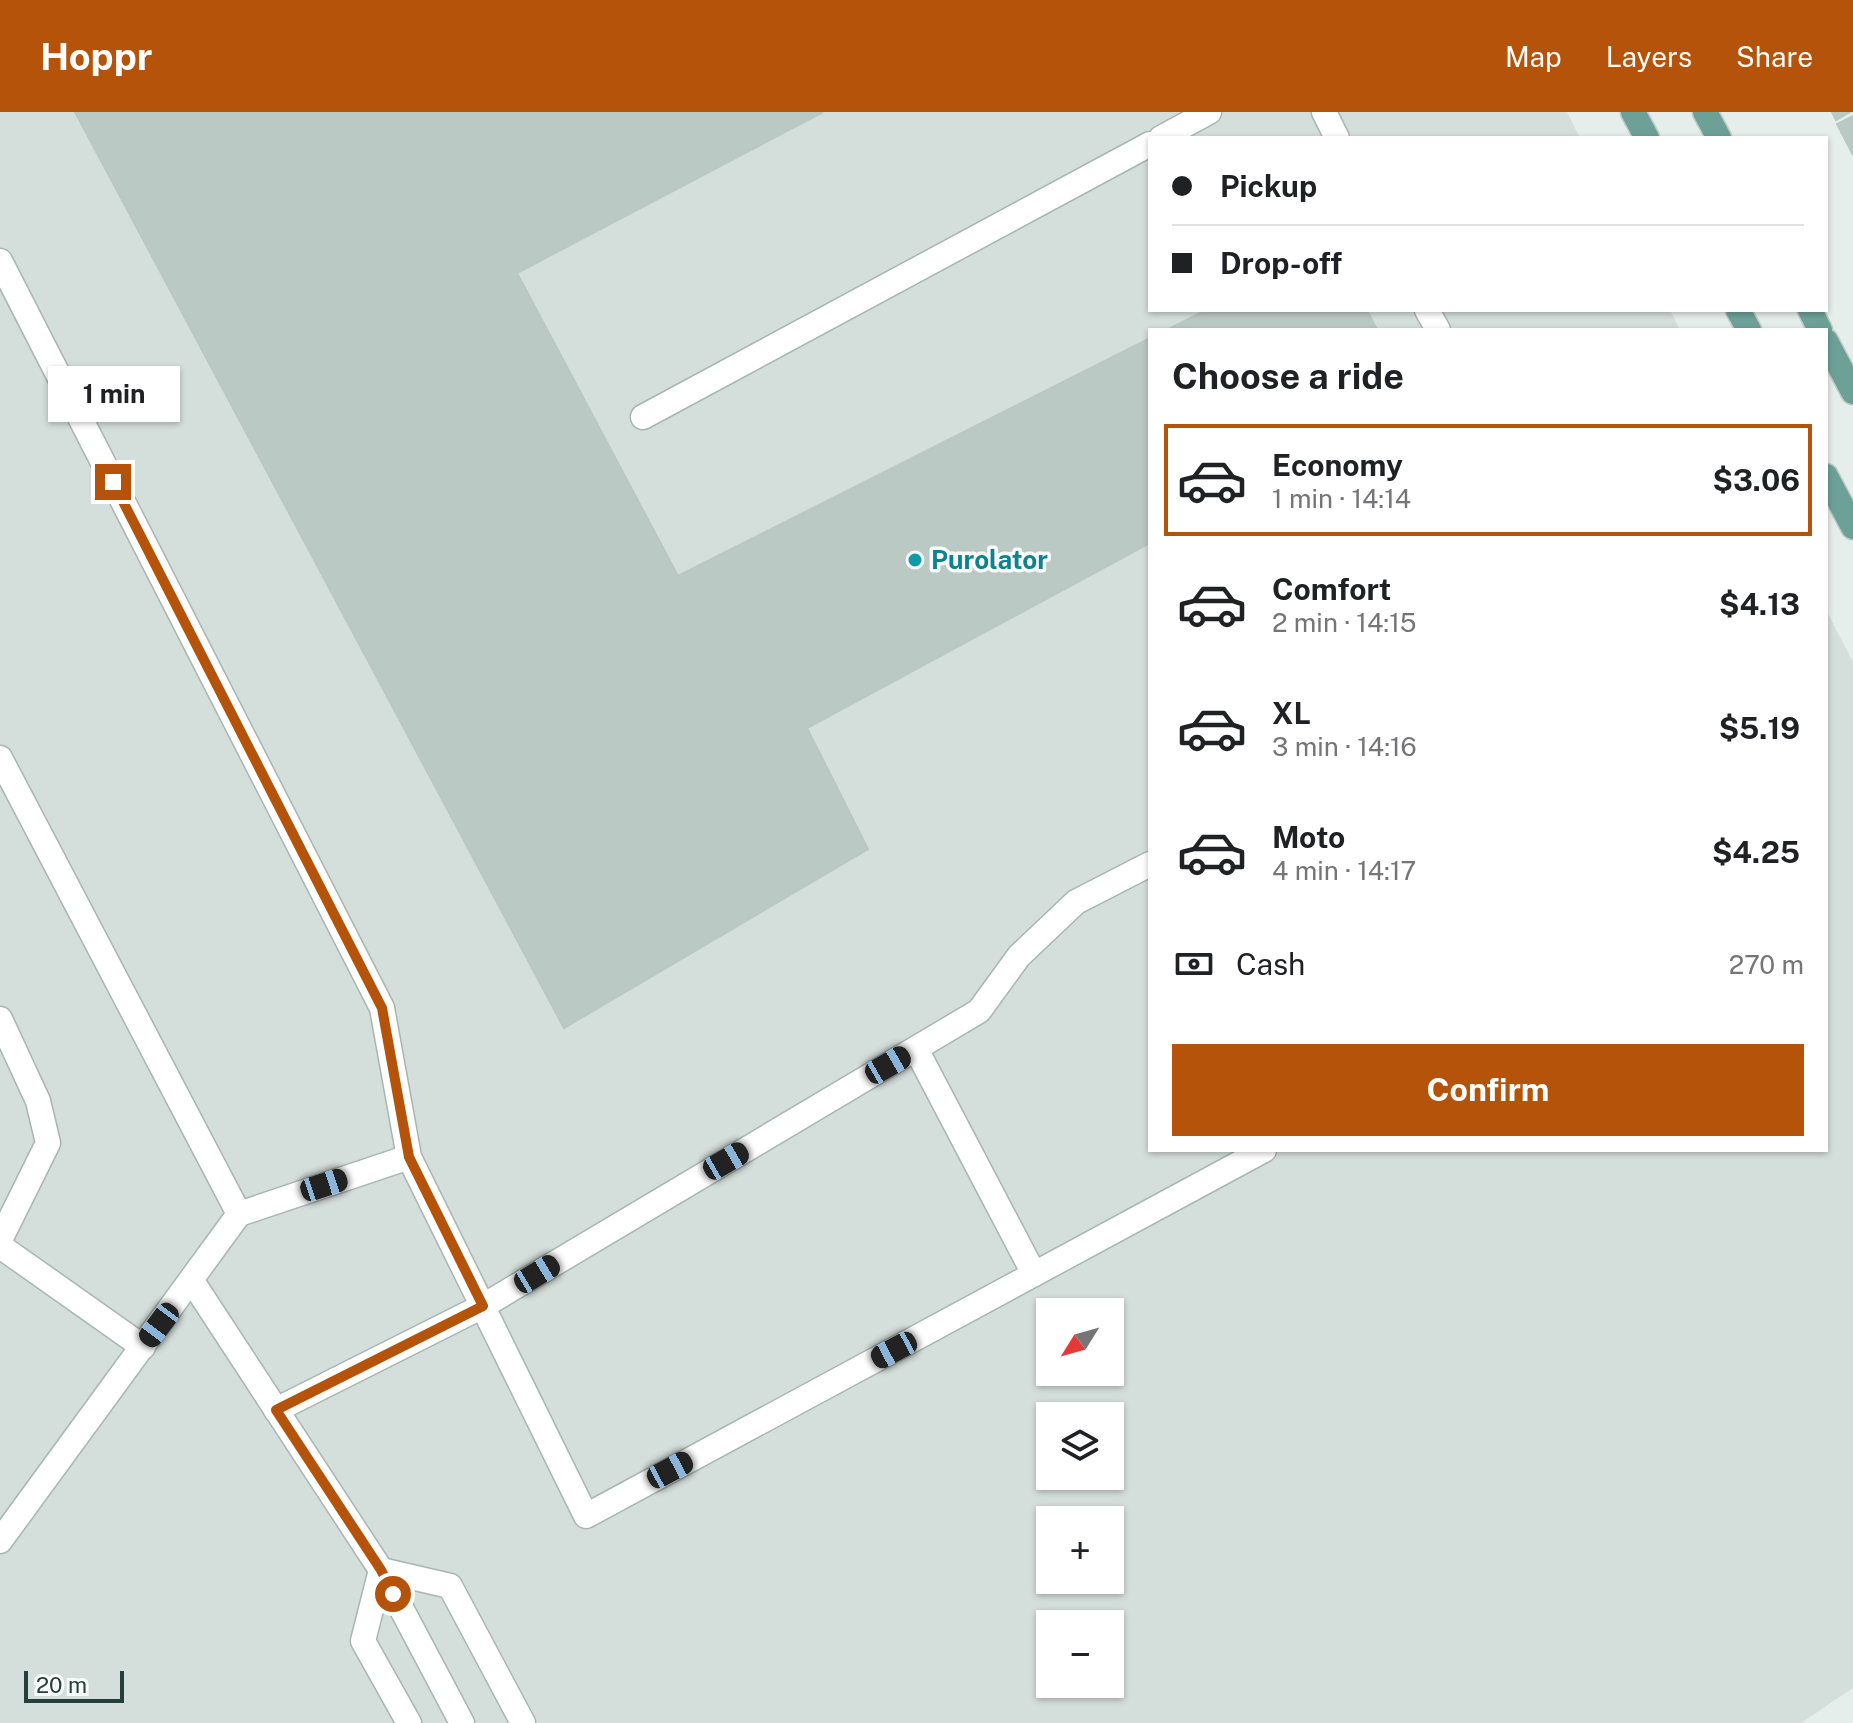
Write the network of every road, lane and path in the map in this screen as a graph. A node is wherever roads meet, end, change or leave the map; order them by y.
1 (1209, 112) edge
2 (1324, 112) edge
3 (1633, 112) edge
4 (1705, 112) edge
5 (1165, 136) edge
6 (1336, 136) edge
7 (1646, 136) edge
8 (1718, 136) edge
9 (1148, 145) edge
10 (0, 261) edge
11 (1828, 345) edge
12 (1853, 392) edge
13 (643, 417) dead end
14 (1828, 480) edge
15 (1853, 527) edge
16 (0, 758) edge
17 (1148, 865) edge
18 (0, 1019) edge
19 (916, 1049) junction
20 (1260, 1152) edge
21 (409, 1157) junction
22 (239, 1214) junction
23 (0, 1243) edge
24 (1034, 1274) junction
25 (192, 1281) junction
26 (483, 1306) junction
27 (143, 1347) junction
28 (276, 1410) junction
29 (0, 1541) edge
30 (381, 1570) junction
31 (409, 1723) edge
32 (462, 1723) edge
33 (523, 1723) edge

1 - 5 lane
2 - 6 lane
3 - 7 main road
4 - 8 main road
9 - 13 lane
10 - 21 lane
11 - 12 main road
14 - 15 main road
16 - 22 lane
17 - 19 lane
18 - 23 lane
19 - 24 lane
19 - 26 lane
20 - 24 lane
21 - 22 lane
21 - 26 lane
22 - 25 lane
23 - 27 lane
24 - 26 lane
25 - 27 lane
25 - 28 lane
26 - 28 lane
27 - 29 lane
28 - 30 lane
30 - 31 lane
30 - 32 lane
30 - 33 lane

